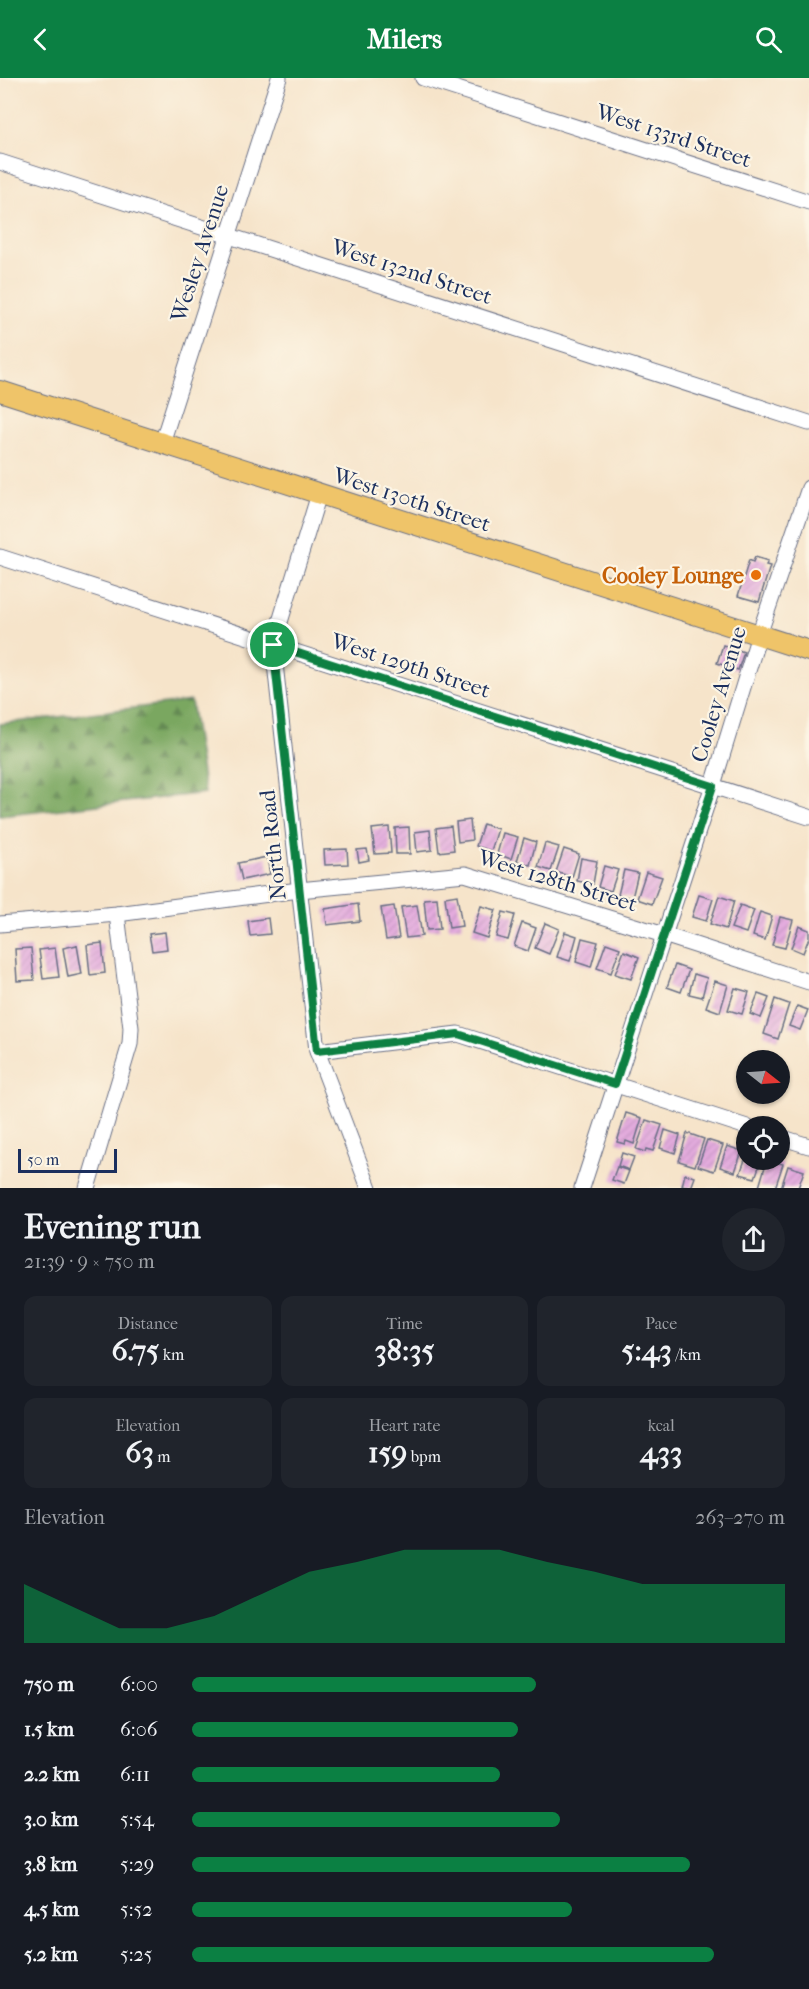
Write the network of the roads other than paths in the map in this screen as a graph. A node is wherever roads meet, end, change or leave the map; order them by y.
1 (279, 78) edge
2 (423, 78) edge
3 (0, 162) edge
4 (809, 202) edge
5 (228, 235) junction
6 (0, 391) edge
7 (809, 423) edge
8 (162, 443) junction
9 (809, 488) edge
10 (319, 494) junction
11 (0, 557) edge
12 (759, 635) junction
13 (273, 645) junction
14 (809, 651) edge
15 (713, 786) junction
16 (809, 817) edge
17 (299, 890) junction
18 (117, 914) junction
19 (1, 927) edge
20 (664, 935) junction
21 (809, 982) edge
22 (317, 1051) junction
23 (615, 1084) junction
24 (736, 1122) edge
25 (790, 1140) edge
26 (809, 1146) edge
27 (87, 1188) edge
28 (369, 1188) edge
29 (582, 1188) edge

1 - 5 street, Wesley Avenue
2 - 4 street, West 133rd Street
3 - 5 street, West 132nd Street
5 - 7 street, West 132nd Street
5 - 8 street, Wesley Avenue
6 - 8 main road, West 130th Street
8 - 10 main road, West 130th Street
9 - 12 street, Cooley Avenue
10 - 12 main road, West 130th Street
10 - 13 street, North Road
11 - 13 street, West 129th Street
12 - 14 main road, West 130th Street
12 - 15 street, Cooley Avenue
13 - 15 street, West 129th Street
13 - 17 street, North Road
15 - 16 street, West 129th Street
15 - 20 street, Cooley Avenue
17 - 18 street, West 128th Street
17 - 20 street, West 128th Street
17 - 22 street, North Road
18 - 19 street, West 128th Street
18 - 27 street
20 - 21 street, West 128th Street
20 - 23 street, Cooley Avenue
22 - 23 street
22 - 28 street, North Road
23 - 24 street
23 - 29 street, Cooley Avenue
25 - 26 street

